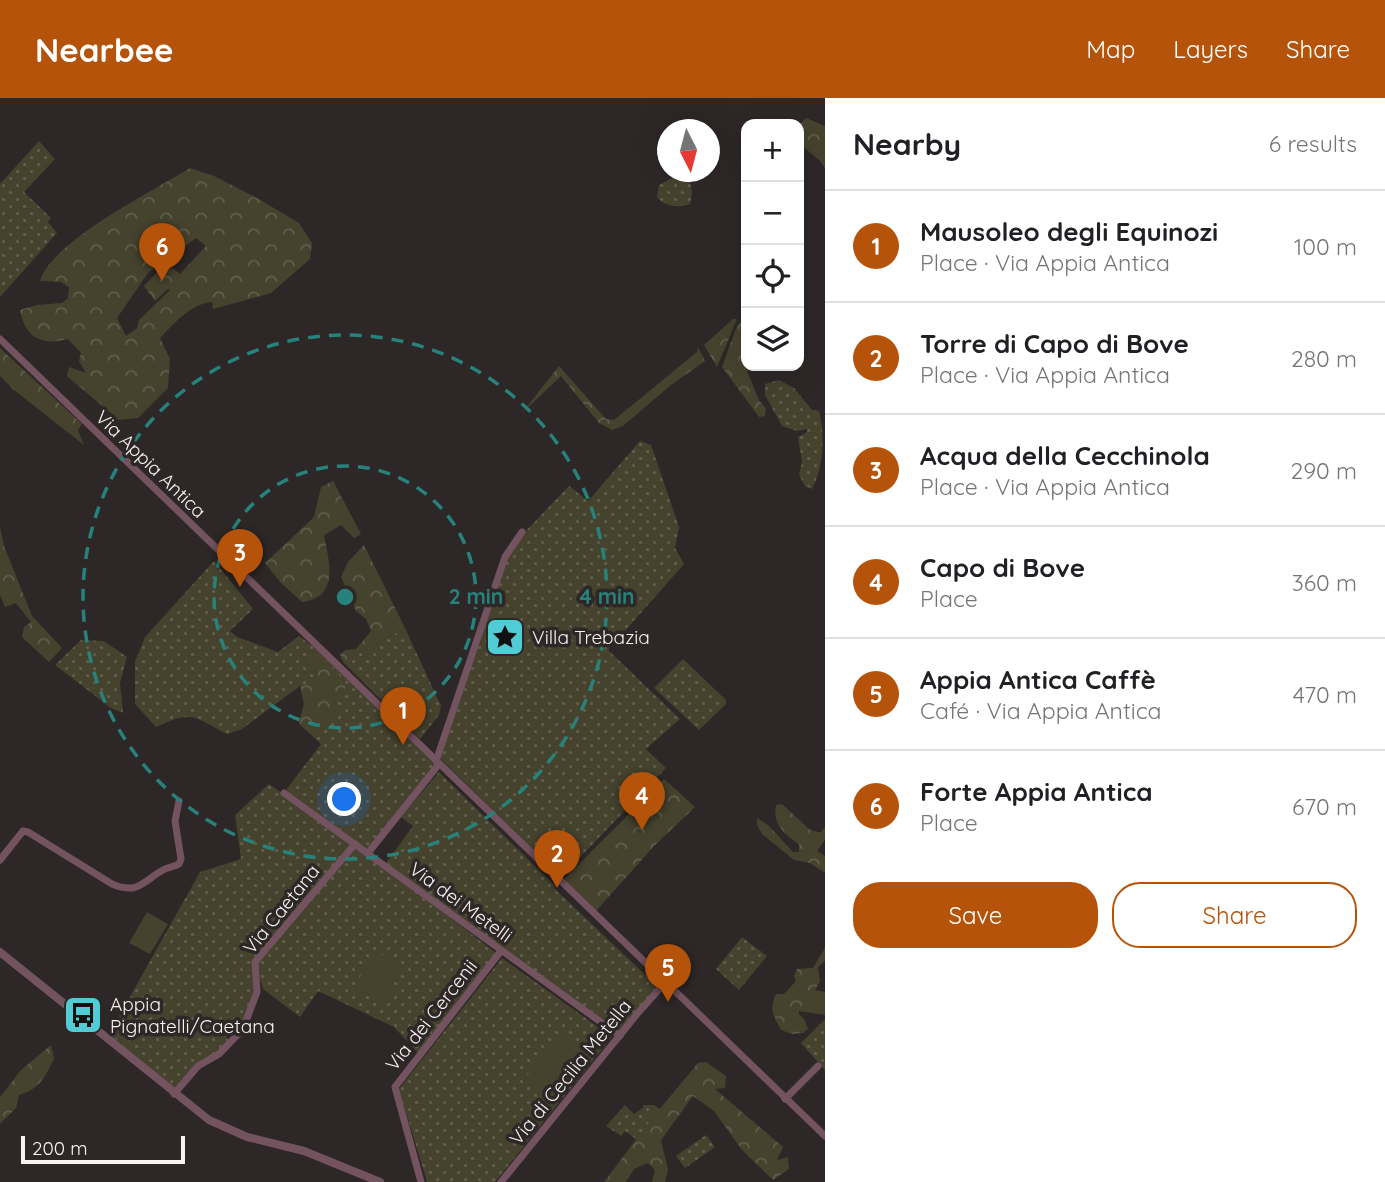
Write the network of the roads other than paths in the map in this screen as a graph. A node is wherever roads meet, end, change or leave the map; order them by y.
1 (0, 339) edge
2 (522, 532) dead end
3 (438, 762) junction
4 (284, 793) dead end
5 (179, 801) dead end
6 (355, 844) junction
7 (368, 853) junction
8 (0, 860) edge
9 (501, 951) junction
10 (0, 952) edge
11 (665, 983) junction
12 (620, 1036) junction
13 (818, 1066) dead end
14 (174, 1094) junction
15 (785, 1099) junction
16 (823, 1130) edge
17 (380, 1182) edge
18 (421, 1182) edge
19 (501, 1182) edge

1 - 3 street, Via Appia Antica
2 - 3 street
3 - 7 street
3 - 11 street, Via Appia Antica
4 - 6 street, Via dei Metelli
5 - 8 street
6 - 7 street, Via dei Metelli
6 - 14 street, Via Caetana
7 - 9 street, Via dei Metelli
9 - 12 street, Via dei Metelli
9 - 18 street, Via dei Cercenii
10 - 14 street
11 - 12 street, Via di Cecilia Metella
11 - 15 street, Via Appia Antica
12 - 19 street, Via di Cecilia Metella
13 - 15 street
14 - 17 street
15 - 16 street, Via Appia Antica

